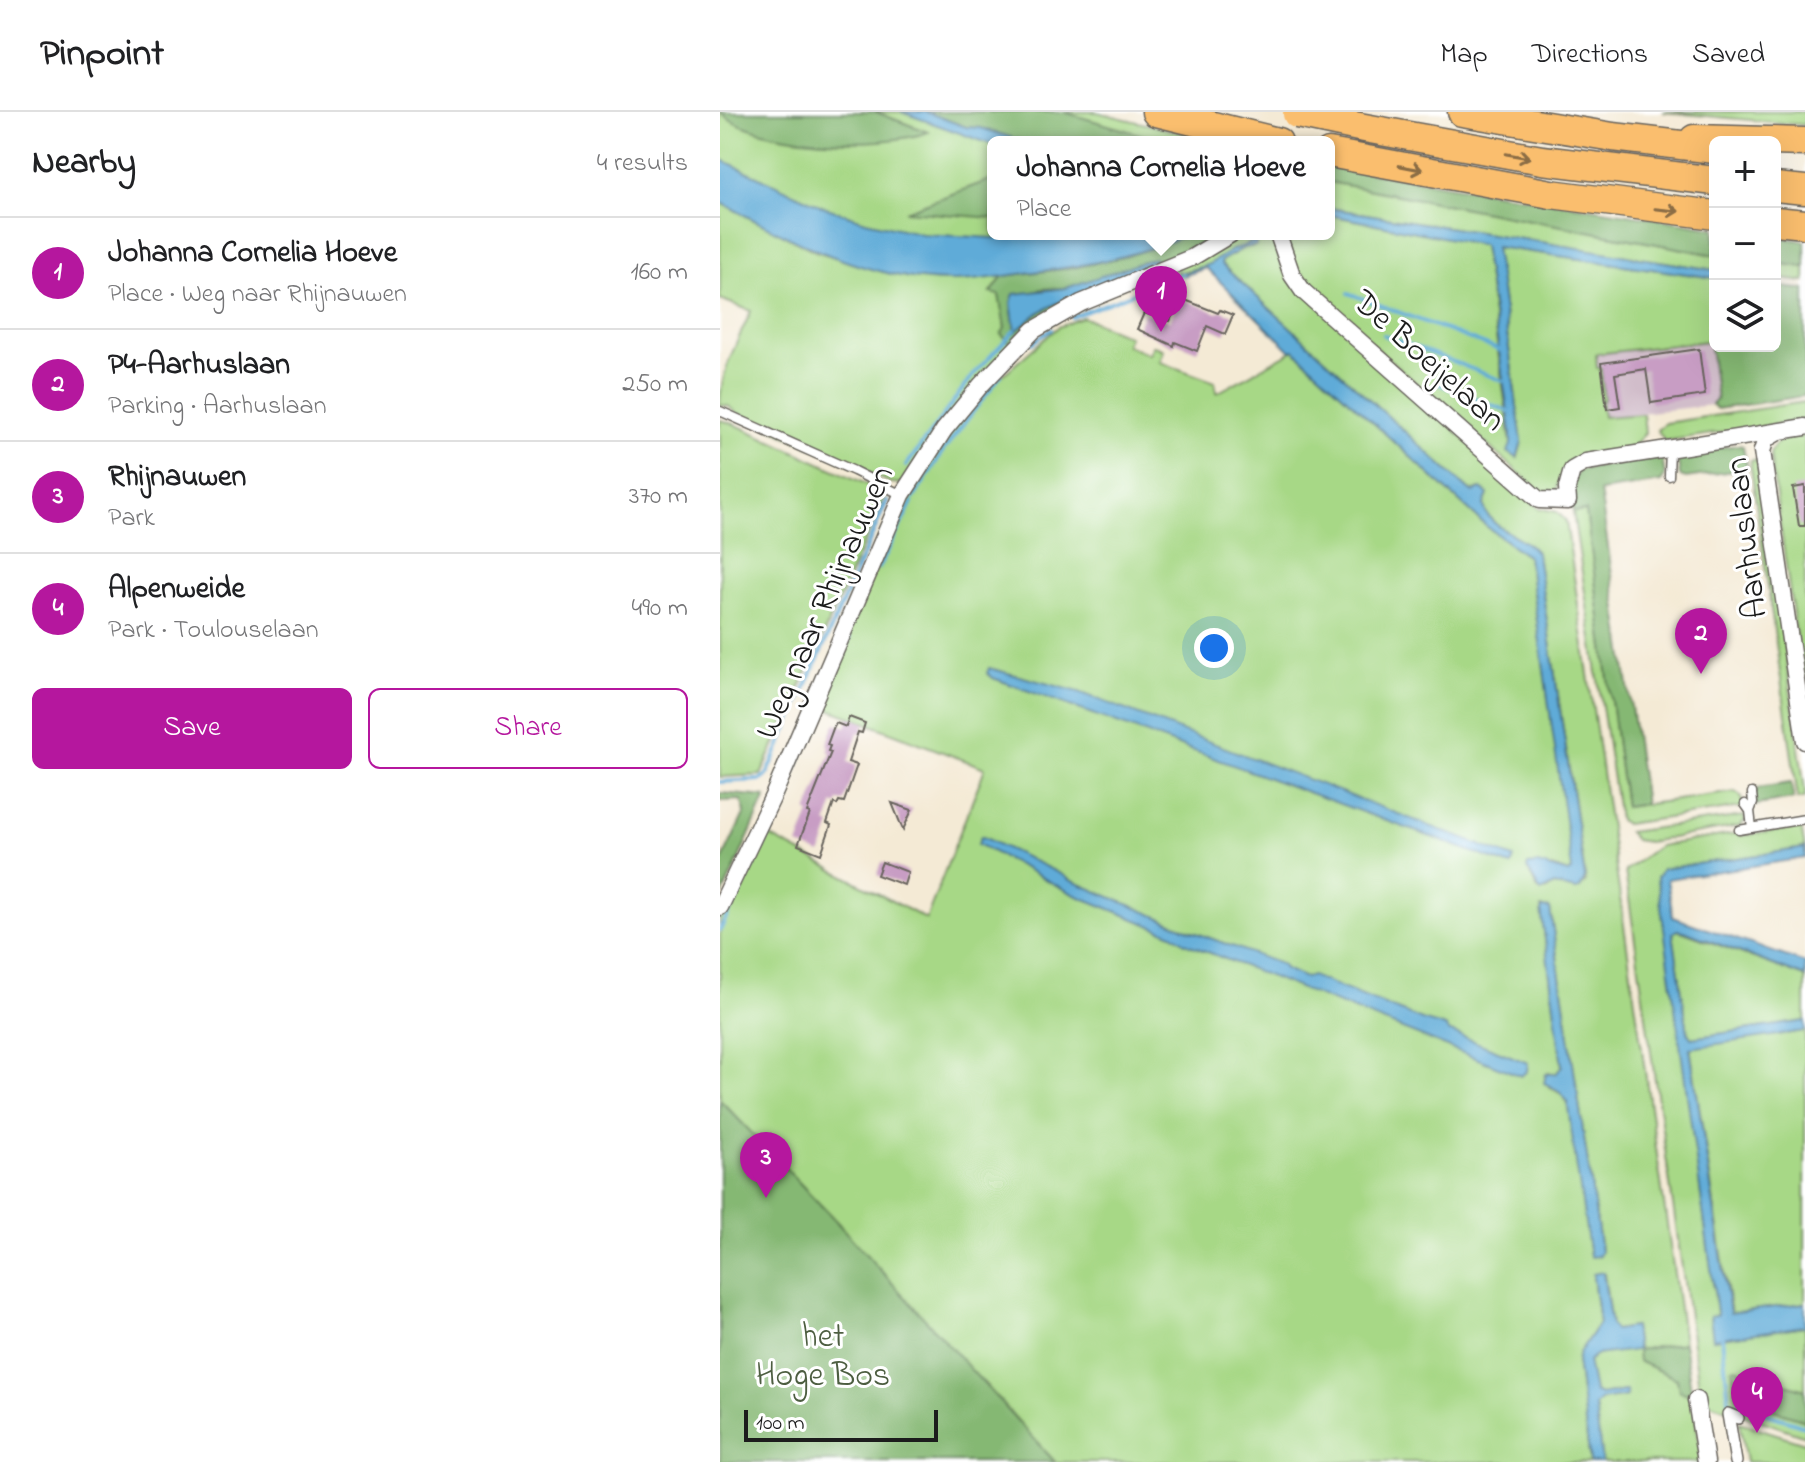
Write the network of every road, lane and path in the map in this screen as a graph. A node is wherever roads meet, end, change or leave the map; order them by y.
1 (1156, 112) edge
2 (1462, 112) edge
3 (1293, 113) edge
4 (1357, 119) edge
5 (1253, 136) edge
6 (1613, 137) junction
7 (1805, 142) edge
8 (1335, 145) edge
9 (1709, 148) edge
10 (1335, 151) edge
11 (1781, 157) edge
12 (1805, 159) edge
13 (1709, 180) edge
14 (1781, 188) edge
15 (1805, 190) edge
16 (1709, 214) edge
17 (1781, 222) edge
18 (1805, 224) edge
19 (1221, 240) edge
20 (1280, 240) edge
21 (720, 411) edge
22 (1805, 427) edge
23 (1779, 431) junction
24 (1670, 452) junction
25 (1675, 465) dead end
26 (1669, 476) dead end
27 (902, 495) junction
28 (1805, 741) edge
29 (1752, 793) dead end
30 (1805, 819) edge
31 (1752, 828) junction
32 (1739, 830) dead end
33 (720, 907) edge
34 (1696, 1400) dead end
35 (1738, 1418) dead end
36 (1706, 1462) edge
37 (1736, 1462) edge

1 - 5 highway
2 - 6 highway
3 - 4 highway, bridge
4 - 8 street
4 -> 13 highway
6 - 7 highway
6 - 9 highway
10 -> 16 highway
11 - 12 highway
14 - 15 highway
17 - 18 highway
19 - 27 street, Weg naar Rhijnauwen
20 - 24 street, De Boeijelaan
21 - 27 lane
22 - 23 street
23 - 24 street
23 - 28 street, Aarhuslaan
24 - 25 lane
24 - 26 lane
27 - 33 street, Weg naar Rhijnauwen
29 - 31 lane
30 - 31 lane
31 - 32 lane
34 - 36 street
35 - 37 street

